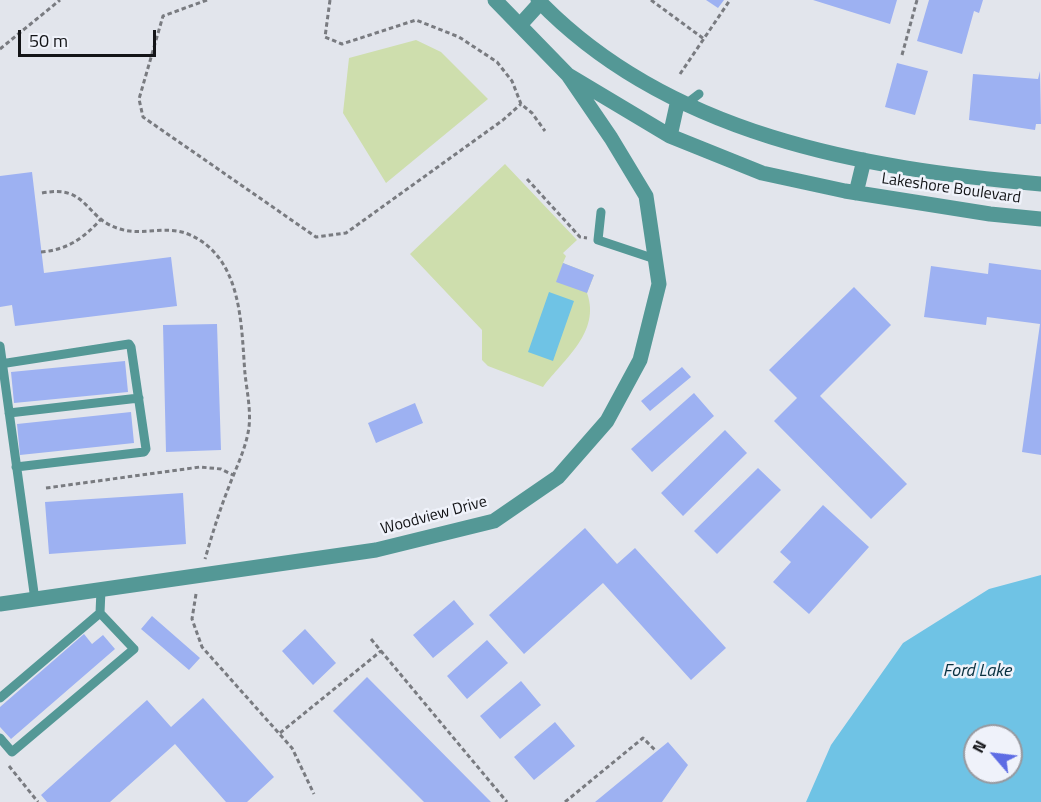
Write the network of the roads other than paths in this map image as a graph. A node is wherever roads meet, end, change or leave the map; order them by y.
1 (495, 0) edge
2 (539, 1) edge
3 (520, 25) junction
4 (568, 75) junction
5 (699, 94) dead end
6 (682, 102) junction
7 (670, 136) junction
8 (864, 160) junction
9 (1041, 184) edge
10 (856, 193) junction
11 (601, 212) dead end
12 (1041, 219) edge
13 (655, 260) junction
14 (0, 346) edge
15 (1, 364) edge
16 (139, 398) junction
17 (9, 413) junction
18 (16, 467) junction
19 (101, 590) junction
20 (35, 600) junction
21 (0, 604) edge
22 (100, 613) junction
23 (0, 698) edge
24 (0, 738) edge

1 - 3 street, Lakeshore Boulevard
2 - 3 street, Lakeshore Boulevard
2 - 6 street, Lakeshore Boulevard
3 - 4 street, Lakeshore Boulevard
4 - 7 street, Lakeshore Boulevard
4 - 13 street, Woodview Drive
5 - 6 lane
6 - 7 street
6 - 8 street, Lakeshore Boulevard
7 - 10 street, Lakeshore Boulevard
8 - 9 street, Lakeshore Boulevard
8 - 10 street, Lakeshore Boulevard
10 - 12 street, Lakeshore Boulevard
11 - 13 lane
13 - 19 street, Woodview Drive
14 - 15 lane
15 - 16 lane
15 - 17 lane
16 - 17 lane
16 - 18 lane
17 - 18 lane
18 - 20 lane
19 - 20 street, Woodview Drive
19 - 22 lane
20 - 21 street, Woodview Drive
22 - 23 lane
22 - 24 lane

